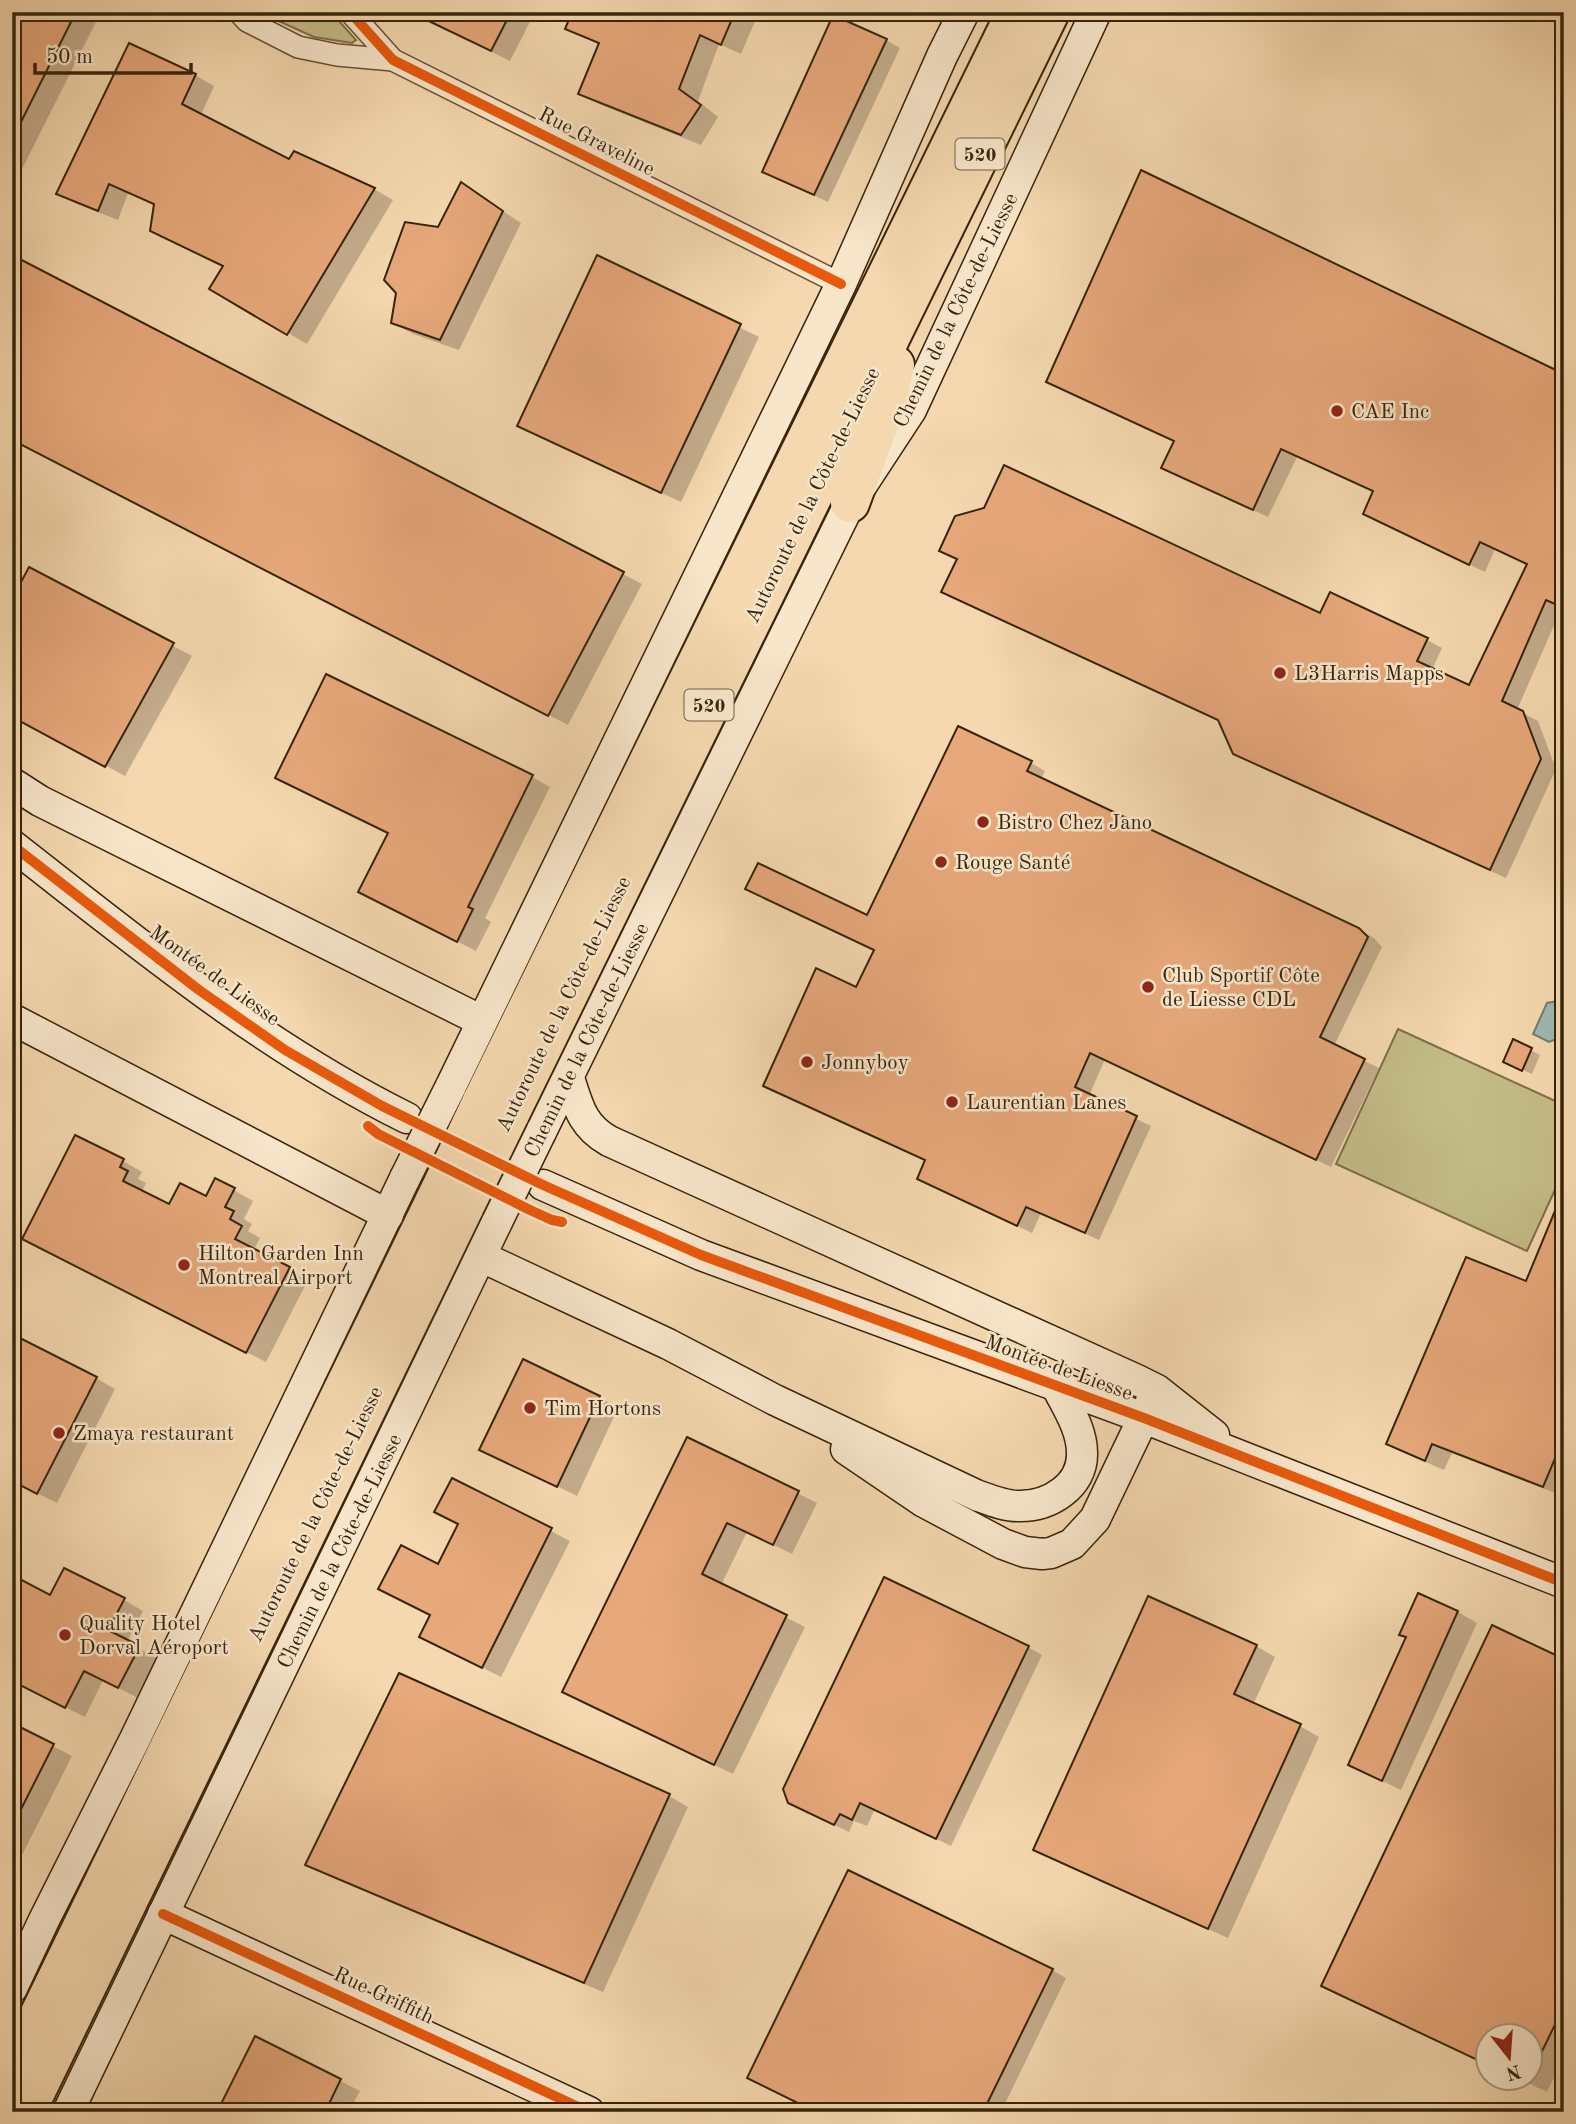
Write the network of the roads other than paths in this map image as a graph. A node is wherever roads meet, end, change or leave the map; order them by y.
1 (239, 12) edge
2 (351, 12) edge
3 (964, 12) edge
4 (987, 12) edge
5 (1016, 12) edge
6 (1050, 12) edge
7 (1096, 12) edge
8 (393, 60) junction
9 (943, 162) junction
10 (841, 284) junction
11 (911, 295) junction
12 (850, 503) junction
13 (12, 783) edge
14 (12, 845) edge
15 (12, 1020) edge
16 (482, 1021) junction
17 (569, 1078) junction
18 (495, 1110) junction
19 (407, 1118) dead end
20 (542, 1185) dead end
21 (451, 1200) junction
22 (388, 1215) junction
23 (482, 1257) junction
24 (1057, 1387) junction
25 (1157, 1390) junction
26 (775, 1400) junction
27 (1144, 1418) junction
28 (1239, 1455) junction
29 (1564, 1583) edge
30 (163, 1914) junction
31 (12, 1989) edge
32 (12, 2071) edge
33 (26, 2112) edge
34 (68, 2112) edge
35 (589, 2112) edge

1 - 8 street, Rue Graveline
2 - 8 street, Rue Graveline
3 - 10 street, Chemin de la Côte-de-Liesse
4 - 9 highway
5 - 9 highway, Autoroute de la Côte-de-Liesse / 520
6 - 11 highway, Autoroute de la Côte-de-Liesse / 520
7 - 12 street, Chemin de la Côte-de-Liesse
8 - 10 street, Rue Graveline
9 - 18 highway, Autoroute de la Côte-de-Liesse / 520
10 - 16 street, Chemin de la Côte-de-Liesse
11 - 12 highway
11 - 18 highway, Autoroute de la Côte-de-Liesse / 520
12 - 17 street, Chemin de la Côte-de-Liesse
13 - 16 street
14 - 19 street, Montée de Liesse
15 - 22 street
16 - 18 street, Chemin de la Côte-de-Liesse
17 - 18 street, Chemin de la Côte-de-Liesse
17 - 25 street
18 - 21 highway, Autoroute de la Côte-de-Liesse / 520, bridge
18 - 21 street, Chemin de la Côte-de-Liesse, bridge
20 - 24 street, Montée de Liesse
21 - 22 street, Chemin de la Côte-de-Liesse
21 - 23 street, Chemin de la Côte-de-Liesse
21 - 32 highway, Autoroute de la Côte-de-Liesse / 520
21 - 33 highway, Autoroute de la Côte-de-Liesse / 520
22 - 31 street, Chemin de la Côte-de-Liesse
23 - 26 street
23 - 30 street, Chemin de la Côte-de-Liesse
24 - 26 street
24 - 27 street, Montée de Liesse
25 - 27 street
25 - 28 street
26 - 27 street
27 - 28 street, Montée de Liesse
28 - 29 street, Montée de Liesse
30 - 34 street, Chemin de la Côte-de-Liesse
30 - 35 street, Rue Griffith

